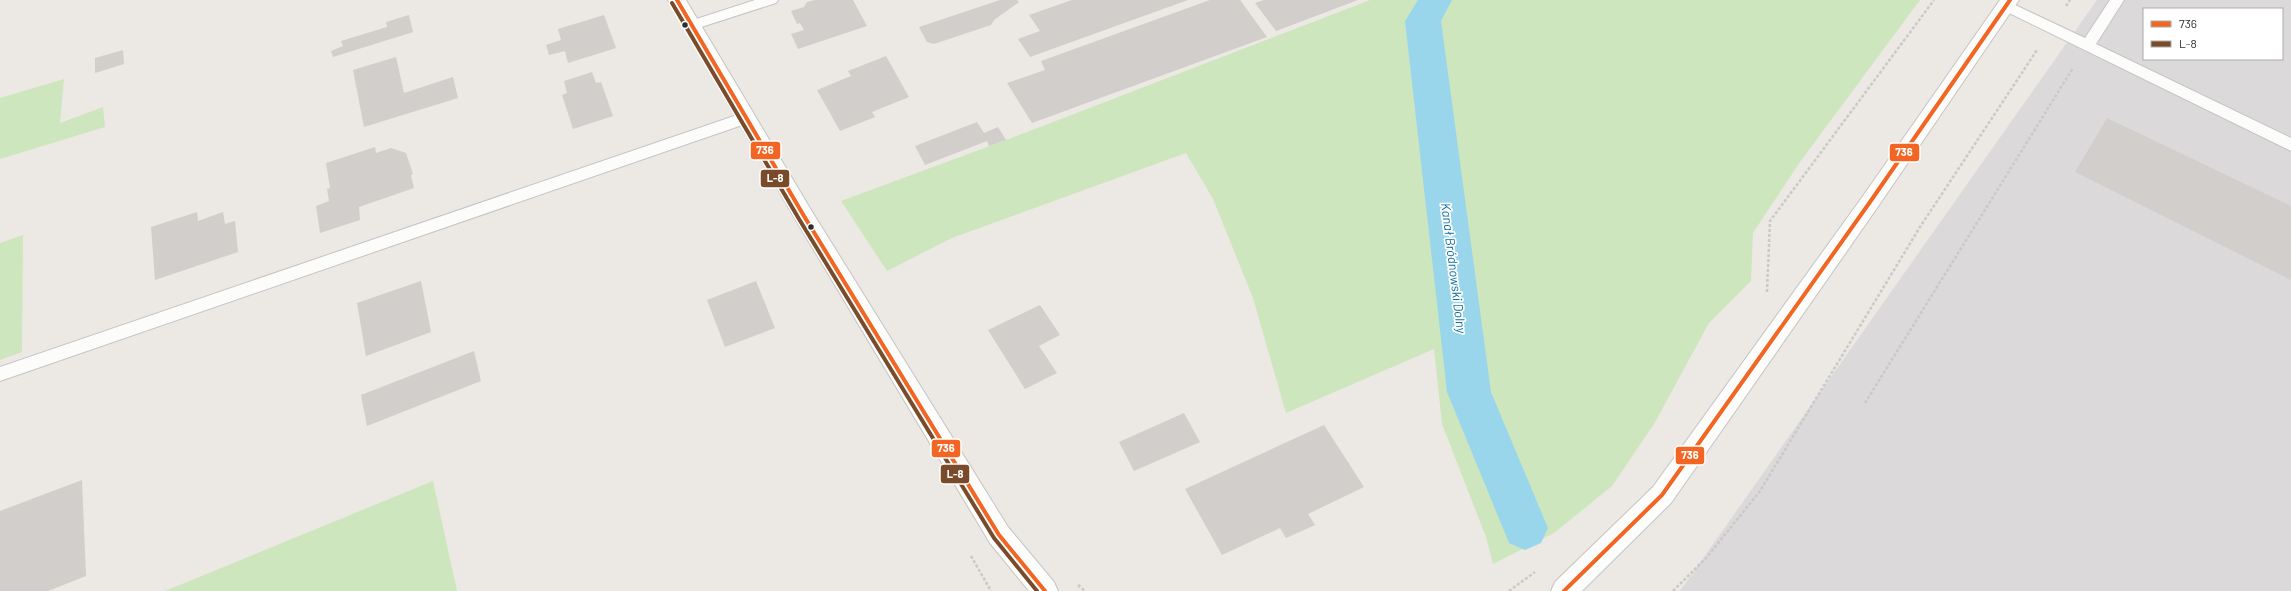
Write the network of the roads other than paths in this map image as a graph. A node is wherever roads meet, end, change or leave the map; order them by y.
1 (677, 0) edge
2 (771, 0) edge
3 (2117, 0) edge
4 (2008, 3) edge
5 (692, 26) junction
6 (2087, 46) junction
7 (746, 118) junction
8 (2291, 145) edge
9 (0, 374) edge
10 (1045, 591) edge
11 (1564, 591) edge

1 - 5 main road
2 - 5 lane
3 - 6 lane
4 - 6 lane
4 - 11 main road
5 - 7 main road
6 - 8 lane
7 - 9 lane
7 - 10 main road

